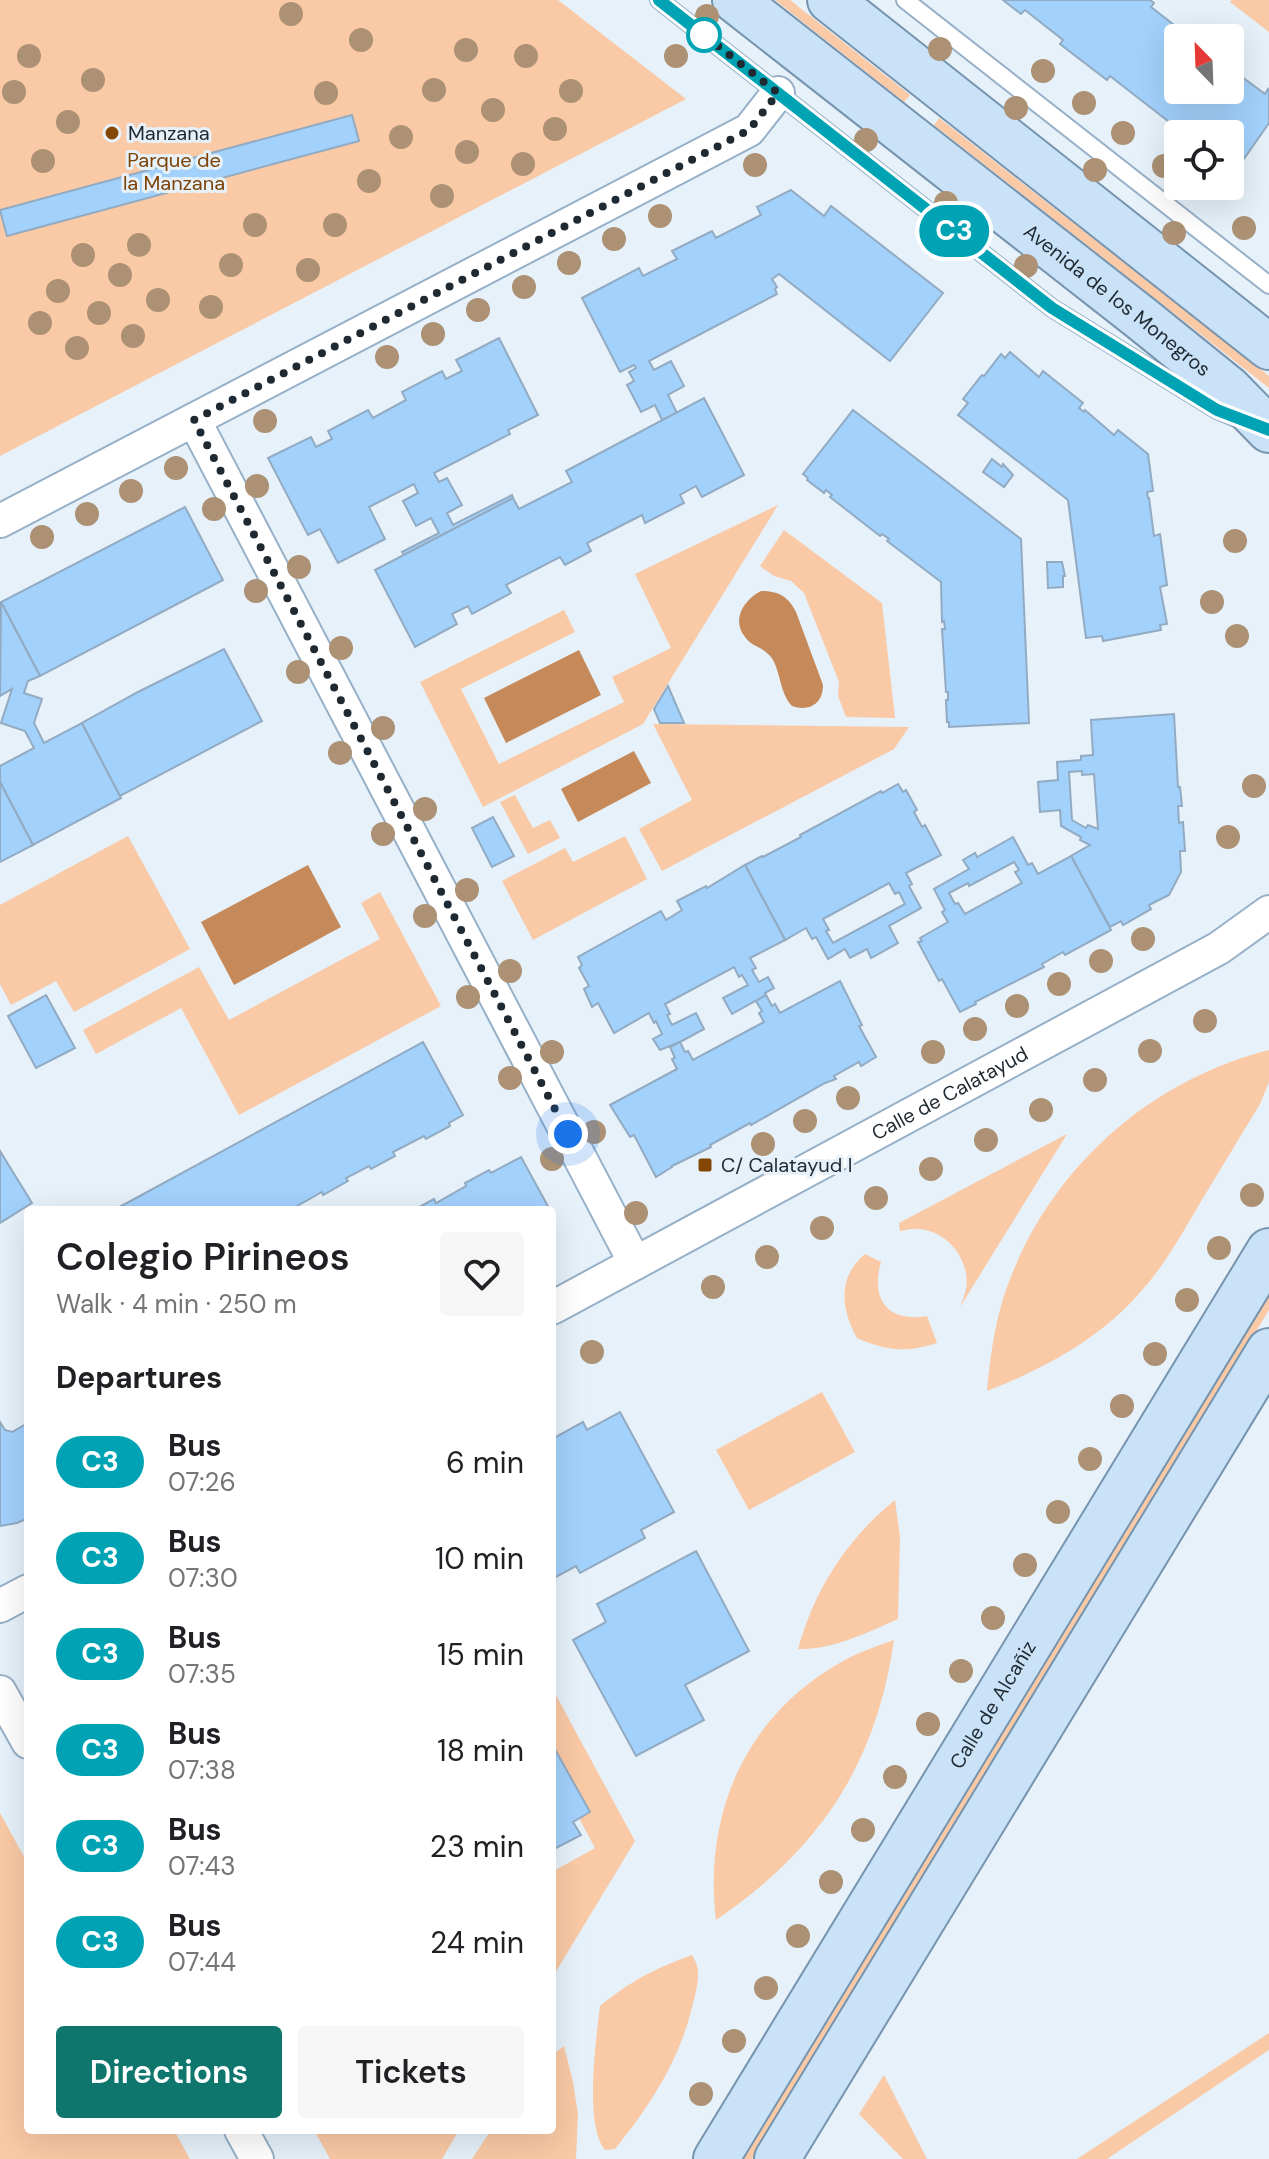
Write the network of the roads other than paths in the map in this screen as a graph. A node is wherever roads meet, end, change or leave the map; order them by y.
1 (659, 0) edge
2 (735, 0) edge
3 (830, 0) edge
4 (905, 0) edge
5 (778, 93) junction
6 (1269, 285) edge
7 (1269, 347) edge
8 (194, 420) junction
9 (1269, 430) edge
10 (0, 521) edge
11 (1269, 912) edge
12 (1269, 933) edge
13 (1219, 948) junction
14 (1269, 1251) edge
15 (635, 1263) junction
16 (556, 1306) edge
17 (1269, 1351) edge
18 (24, 1593) edge
19 (0, 1606) edge
20 (0, 1692) edge
21 (24, 1735) edge
22 (243, 2134) edge
23 (257, 2159) edge
24 (716, 2159) edge
25 (777, 2159) edge

1 - 5 lane
2 - 9 main road, Avenida de los Monegros
3 - 7 main road
4 - 6 lane
5 - 8 street
5 - 9 lane
8 - 10 street
8 - 15 street
11 - 13 street, Calle de Calatayud
12 - 13 street, Calle de Calatayud
13 - 15 street, Calle de Calatayud
14 - 24 main road, Calle de Alcañiz
15 - 16 street, Calle de Calatayud
17 - 25 main road
18 - 19 street
20 - 21 street
22 - 23 street

